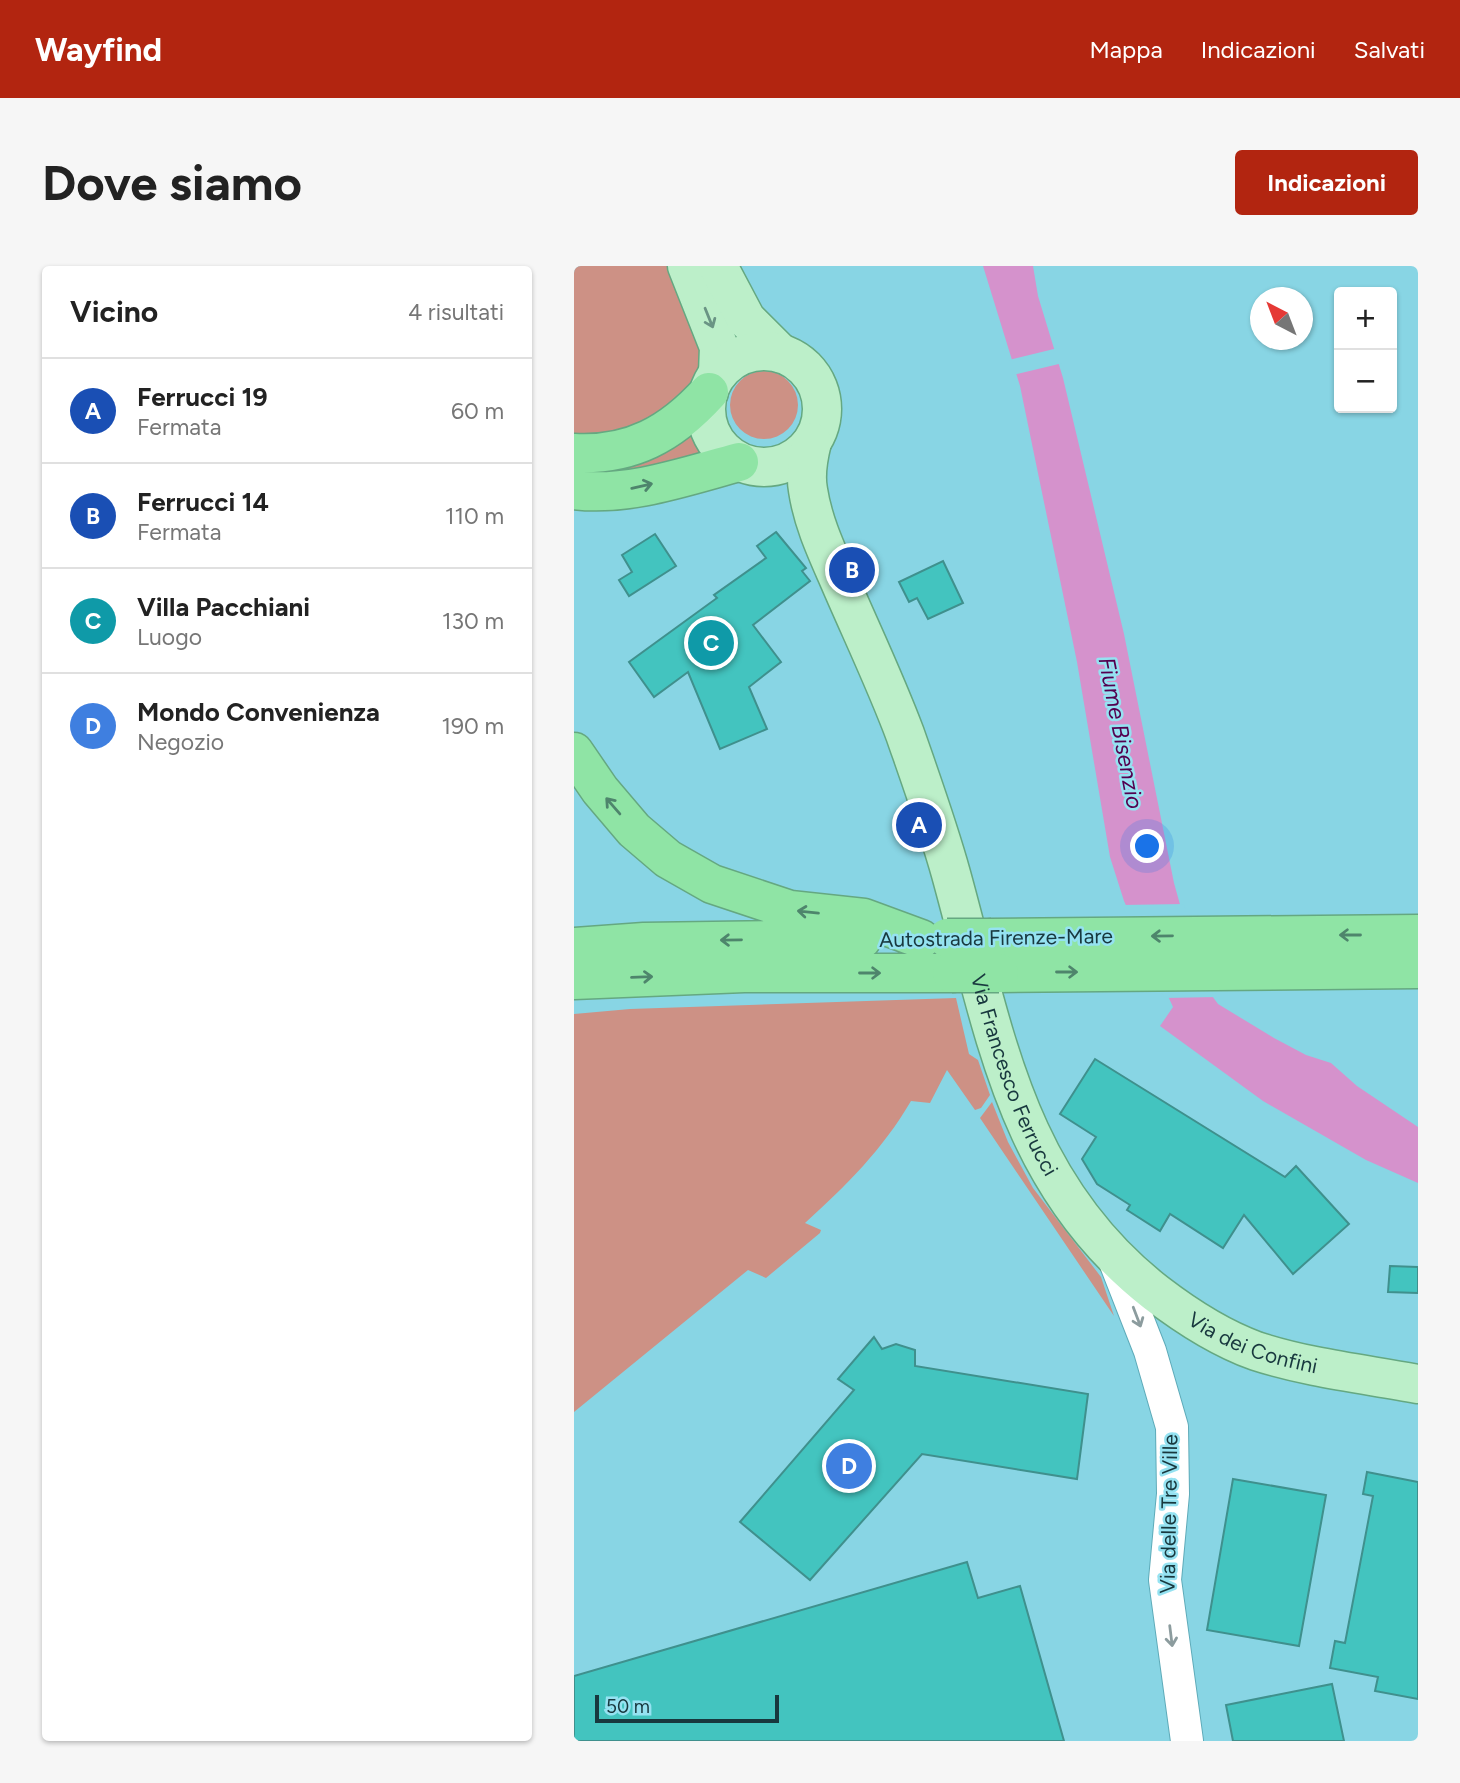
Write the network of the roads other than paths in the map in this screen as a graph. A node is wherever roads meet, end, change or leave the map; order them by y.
1 (687, 266) edge
2 (718, 266) edge
3 (780, 353) junction
4 (713, 383) junction
5 (812, 442) junction
6 (574, 453) edge
7 (750, 465) junction
8 (574, 490) edge
9 (816, 525) junction
10 (574, 752) edge
11 (1418, 934) edge
12 (574, 947) edge
13 (940, 950) junction
14 (995, 955) junction
15 (1418, 969) edge
16 (574, 980) edge
17 (1112, 1254) junction
18 (1418, 1384) edge
19 (1187, 1741) edge

1 -> 4 main road, Via Francesco Ferrucci
2 - 3 main road, Via Francesco Ferrucci
3 - 4 main road
3 - 5 main road, Via Francesco Ferrucci
4 - 6 highway
4 - 7 main road, Via Francesco Ferrucci
5 - 7 main road
5 - 9 main road, Via Francesco Ferrucci
8 -> 7 highway
7 - 9 main road, Via Francesco Ferrucci
9 - 17 main road, Via Francesco Ferrucci
13 -> 10 highway
11 -> 14 highway, Autostrada Firenze-Mare
13 -> 12 highway, Autostrada Firenze-Mare
13 - 14 highway, Autostrada Firenze-Mare, bridge
16 -> 13 highway, Autostrada Firenze-Mare
14 -> 15 highway, Autostrada Firenze-Mare
17 - 18 main road, Via dei Confini
17 -> 19 street, Via delle Tre Ville

